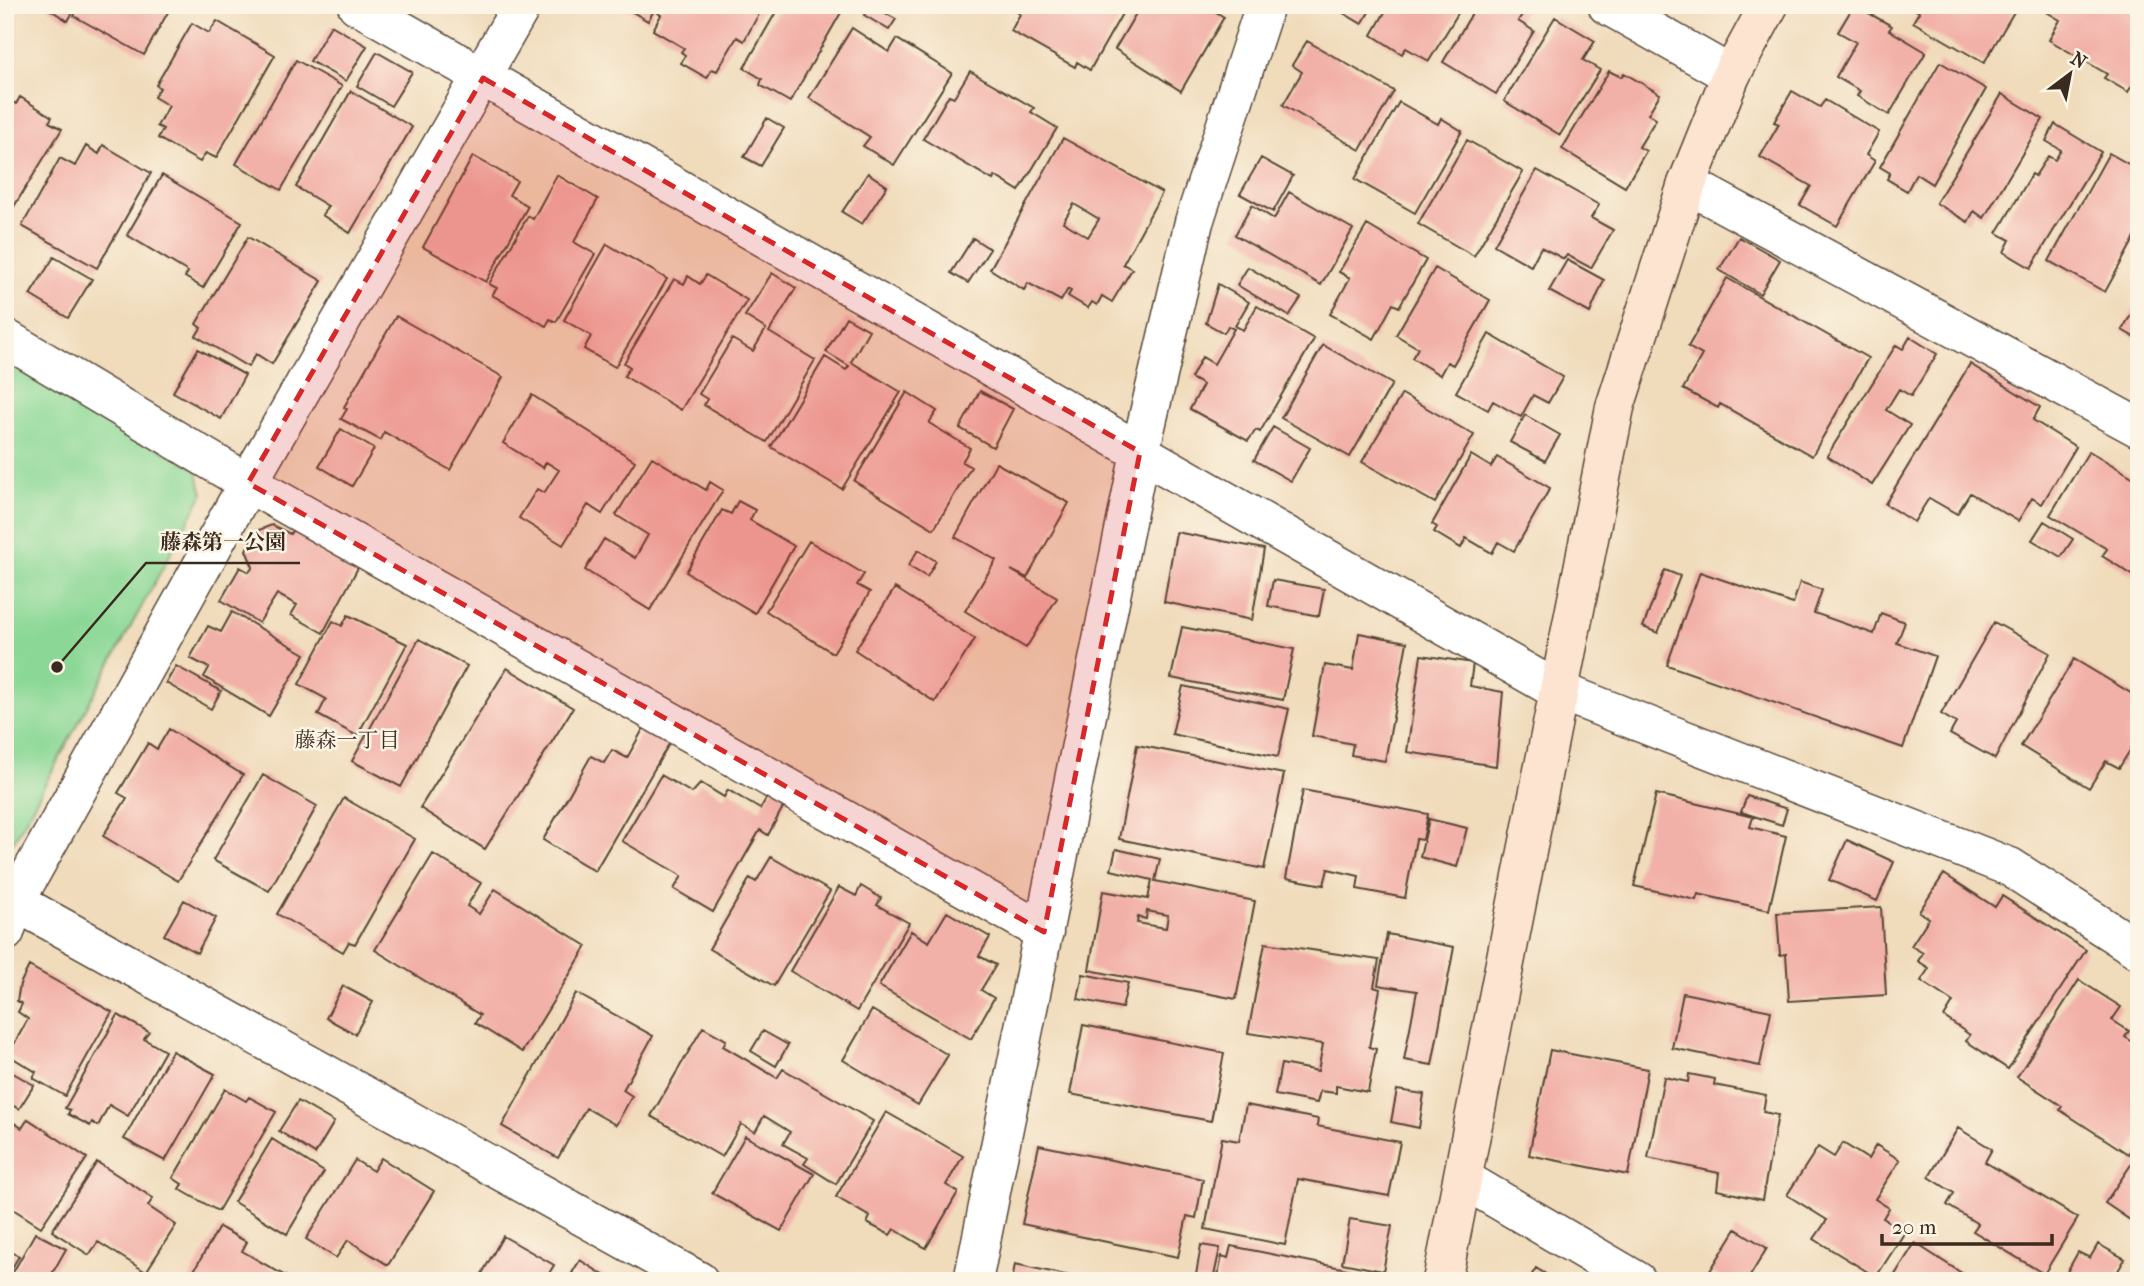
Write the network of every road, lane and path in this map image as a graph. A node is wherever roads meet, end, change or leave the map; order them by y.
1 (357, 5) edge
2 (522, 5) edge
3 (1265, 5) edge
4 (1607, 5) edge
5 (1769, 5) edge
6 (1731, 75) junction
7 (483, 78) junction
8 (1687, 184) junction
9 (5, 338) edge
10 (2139, 428) edge
11 (1140, 452) junction
12 (248, 483) junction
13 (1557, 690) junction
14 (8, 910) edge
15 (1044, 932) junction
16 (2139, 950) edge
17 (1463, 1179) junction
18 (699, 1281) edge
19 (973, 1281) edge
20 (1442, 1281) edge
21 (1637, 1281) edge

1 - 7 street
2 - 7 street
3 - 11 street
4 - 6 street
5 - 6 street
6 - 8 street
7 - 11 street
7 - 12 street
8 - 10 street
8 - 13 street
9 - 12 street
11 - 13 street
11 - 15 street
12 - 14 street
12 - 15 street
13 - 16 street
13 - 17 street
14 - 18 street
15 - 19 street
17 - 20 street
17 - 21 street

